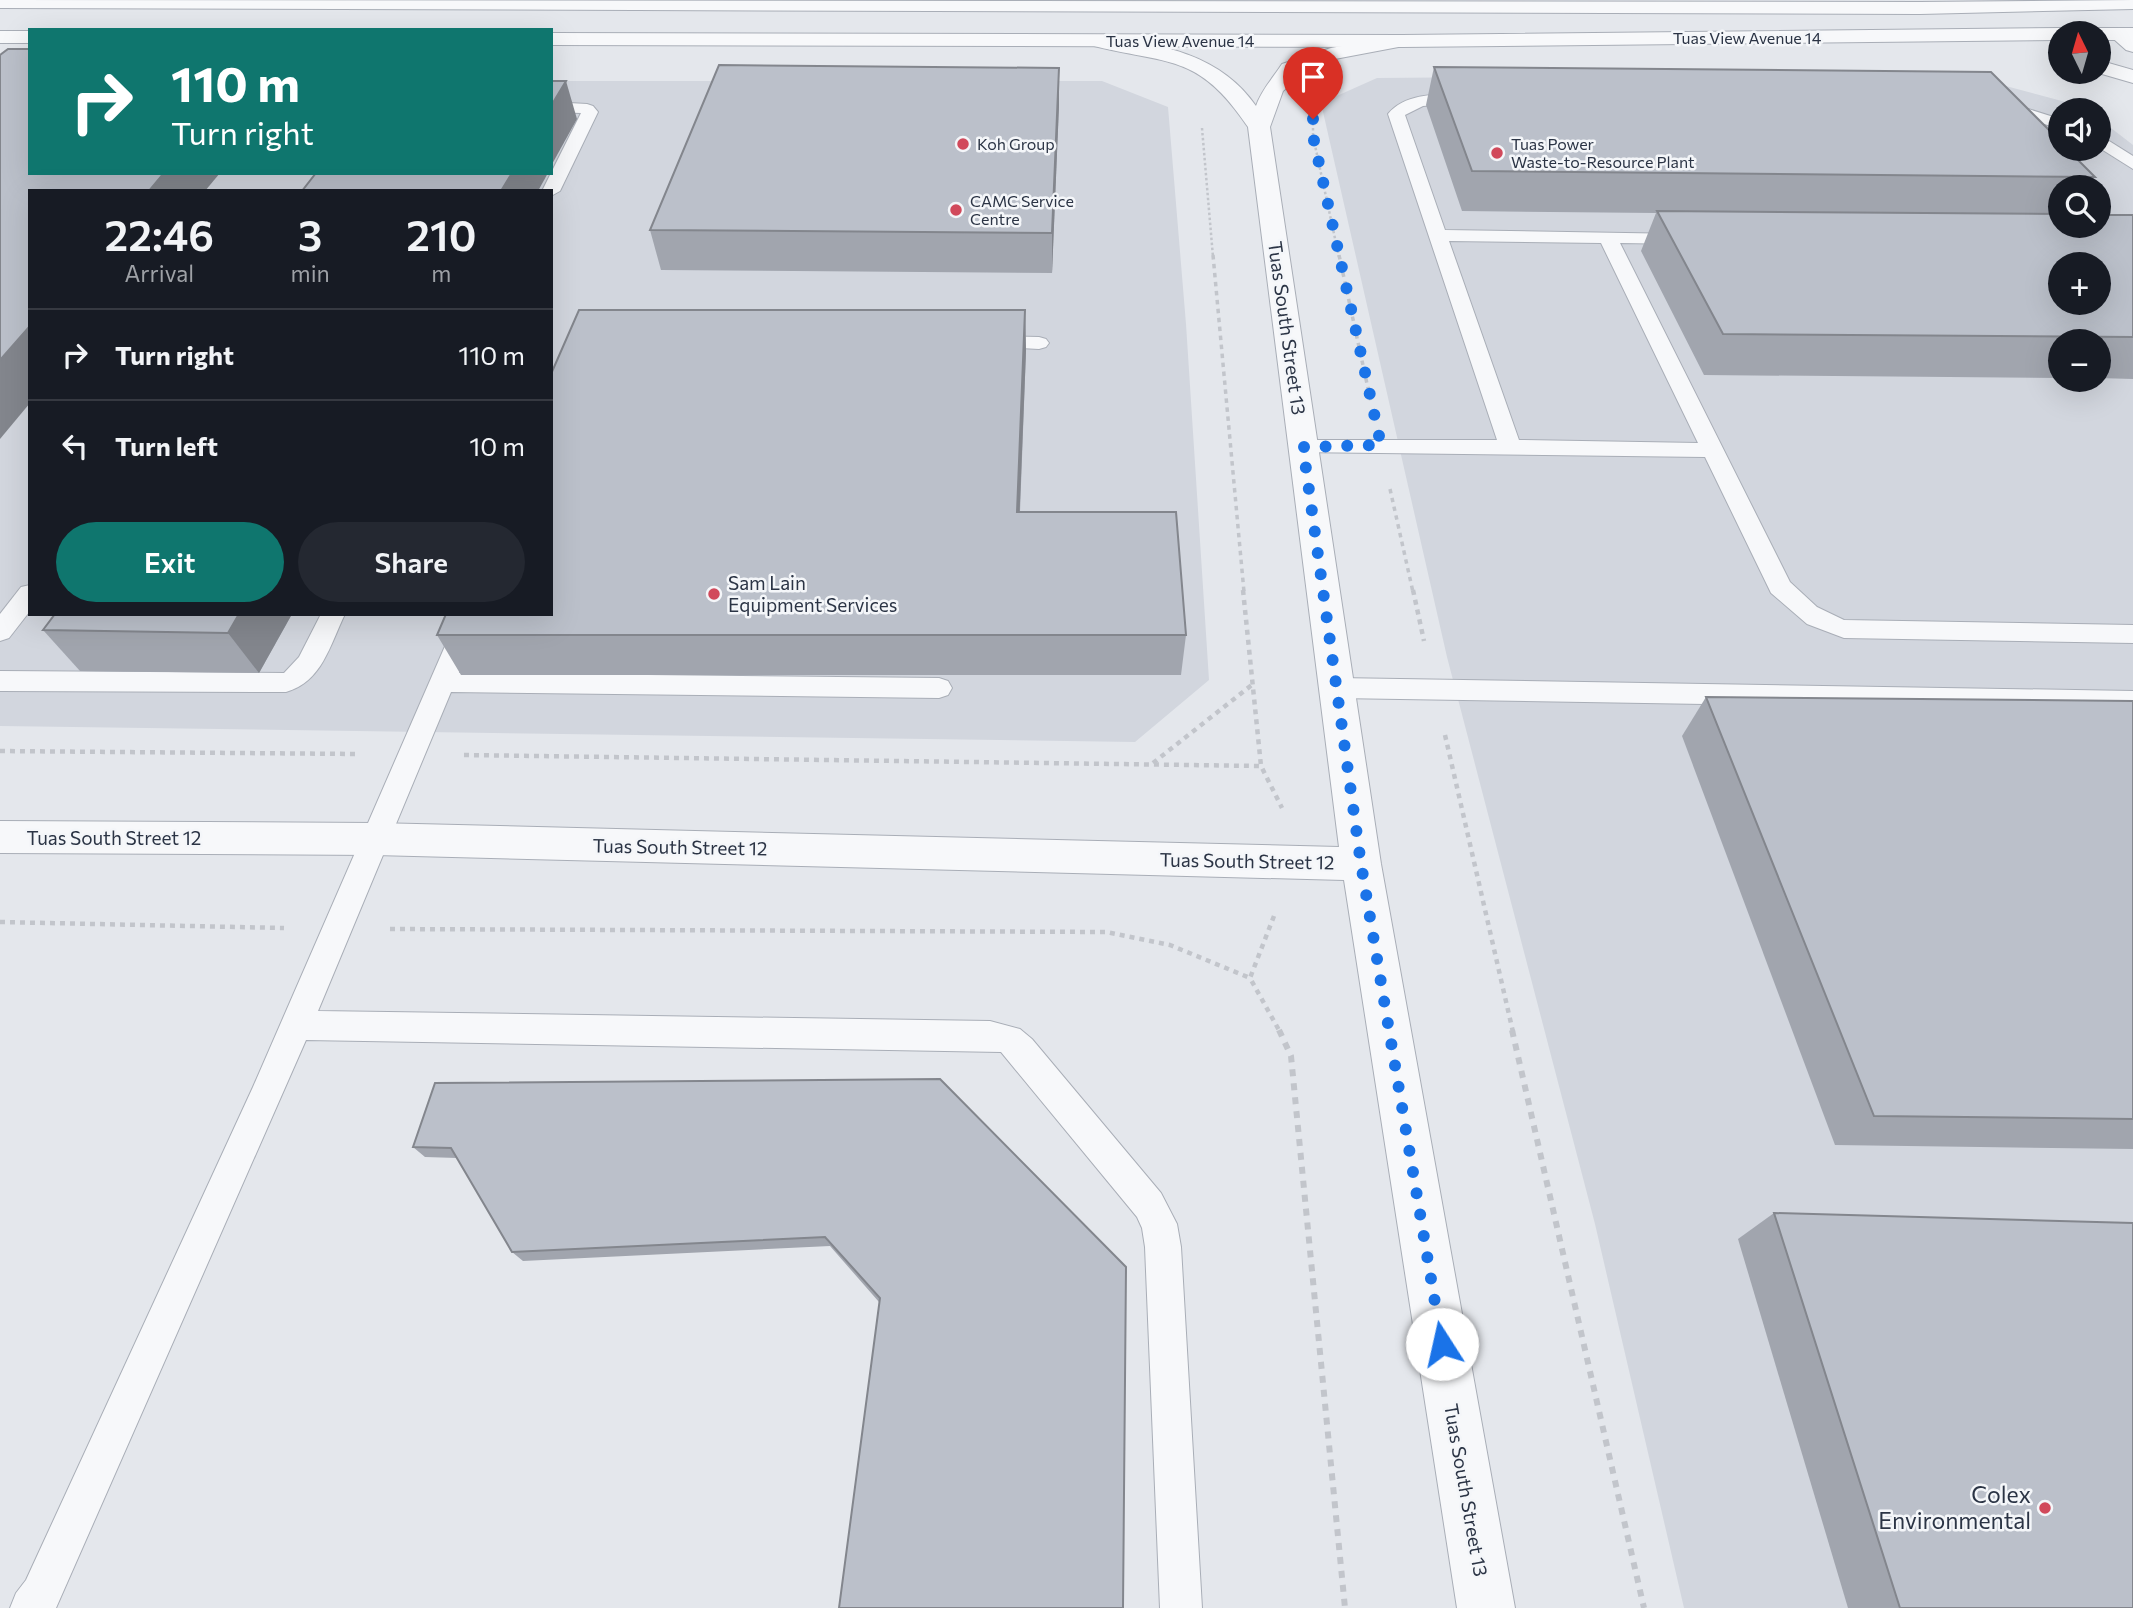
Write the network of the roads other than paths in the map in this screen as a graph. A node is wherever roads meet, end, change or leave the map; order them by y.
1 (1943, 0) edge
2 (0, 2) edge
3 (2077, 2) edge
4 (2133, 3) edge
5 (1920, 8) junction
6 (0, 37) edge
7 (28, 37) edge
8 (2121, 37) edge
9 (553, 39) edge
10 (1097, 41) junction
11 (1402, 41) junction
12 (2048, 43) edge
13 (2111, 70) edge
14 (2133, 77) edge
15 (1481, 99) edge
16 (1983, 100) edge
17 (553, 107) edge
18 (2048, 120) edge
19 (1259, 127) junction
20 (2111, 148) edge
21 (2133, 164) edge
22 (552, 189) edge
23 (1438, 235) junction
24 (1608, 238) junction
25 (1705, 239) edge
26 (969, 342) edge
27 (1039, 343) dead end
28 (1303, 447) junction
29 (1511, 449) junction
30 (1713, 450) junction
31 (28, 596) edge
32 (332, 616) edge
33 (470, 616) edge
34 (0, 632) edge
35 (2133, 634) edge
36 (0, 681) edge
37 (442, 682) junction
38 (939, 688) dead end
39 (1337, 688) junction
40 (2133, 701) edge
41 (0, 837) edge
42 (375, 839) junction
43 (1361, 864) junction
44 (296, 1025) junction
45 (31, 1608) edge
46 (1181, 1608) edge
47 (1486, 1608) edge

1 - 5 street
2 - 5 street, Tuas View Avenue 14
3 - 4 street, Tuas View Avenue 14
3 - 5 street, Tuas View Avenue 14
3 - 8 street
6 - 7 street
9 - 10 street, Tuas View Avenue 14
10 - 11 street, Tuas View Avenue 14
10 - 19 street, Tuas South Street 13
11 - 12 street, Tuas View Avenue 14
11 - 19 street, Tuas South Street 13
13 - 14 street
15 - 23 lane
16 - 18 lane
17 - 22 lane
19 - 28 street, Tuas South Street 13
20 - 21 lane
23 - 24 lane
23 - 29 lane
24 - 25 lane
24 - 30 lane
26 - 27 lane
28 - 29 lane
28 - 39 street, Tuas South Street 13
29 - 30 lane
30 - 35 lane
31 - 34 lane
32 - 36 lane
33 - 37 lane
37 - 38 lane
37 - 42 lane
39 - 40 lane
39 - 43 street, Tuas South Street 13
41 - 42 street, Tuas South Street 12
42 - 43 street, Tuas South Street 12
42 - 44 lane
43 - 47 street, Tuas South Street 13
44 - 45 lane
44 - 46 lane

